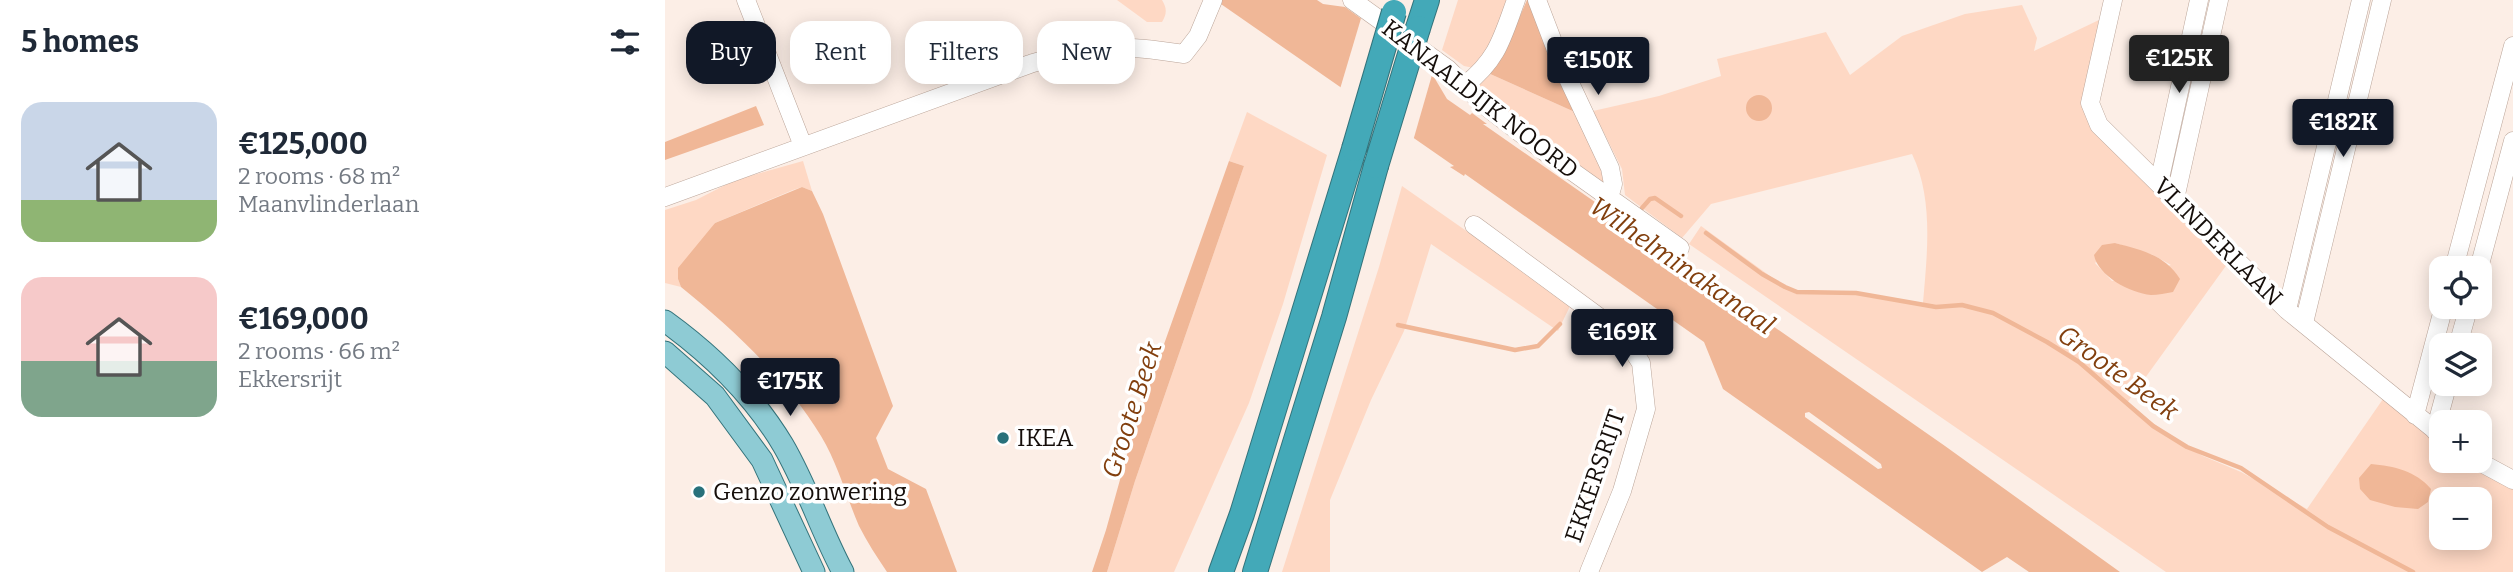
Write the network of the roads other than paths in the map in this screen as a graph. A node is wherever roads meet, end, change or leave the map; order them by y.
1 (746, 0) edge
2 (1213, 0) edge
3 (1352, 0) edge
4 (1427, 0) edge
5 (1516, 0) edge
6 (1537, 0) edge
7 (2113, 0) edge
8 (2199, 0) edge
9 (2220, 0) edge
10 (2361, 0) edge
11 (2382, 0) edge
12 (1396, 6) edge
13 (2513, 46) edge
14 (1465, 85) junction
15 (2513, 141) edge
16 (803, 146) junction
17 (2159, 183) junction
18 (665, 197) edge
19 (1609, 198) junction
20 (2175, 199) junction
21 (1473, 225) dead end
22 (1680, 248) dead end
23 (2457, 256) edge
24 (2482, 256) edge
25 (2287, 310) junction
26 (2441, 319) edge
27 (665, 321) edge
28 (2304, 323) junction
29 (665, 352) edge
30 (2415, 415) junction
31 (2429, 426) edge
32 (2492, 469) edge
33 (2513, 480) edge
34 (1242, 514) junction
35 (814, 572) edge
36 (843, 572) edge
37 (1205, 572) edge
38 (1221, 572) edge
39 (1255, 572) edge
40 (1589, 572) edge

1 - 16 street
2 - 16 street
3 - 14 street, KANAALDIJK NOORD
4 - 39 highway, bridge
5 - 14 street
6 - 19 street, KANAALDIJK NOORD
7 - 17 street, VLINDERLAAN
8 - 17 street
9 - 20 street
10 - 25 street
11 - 28 street
12 - 34 highway, bridge
13 - 23 street
14 - 19 street, KANAALDIJK NOORD
15 - 24 street
16 - 18 street
17 - 20 street, VLINDERLAAN
19 - 22 street, KANAALDIJK NOORD
20 - 25 street, VLINDERLAAN
21 - 40 street, EKKERSRIJT
25 - 28 street, VLINDERLAAN
26 - 30 street
27 - 36 main road
28 - 30 street, VLINDERLAAN
29 - 35 main road
30 - 31 street, VLINDERLAAN
32 - 33 street
34 - 37 highway
34 - 38 highway

